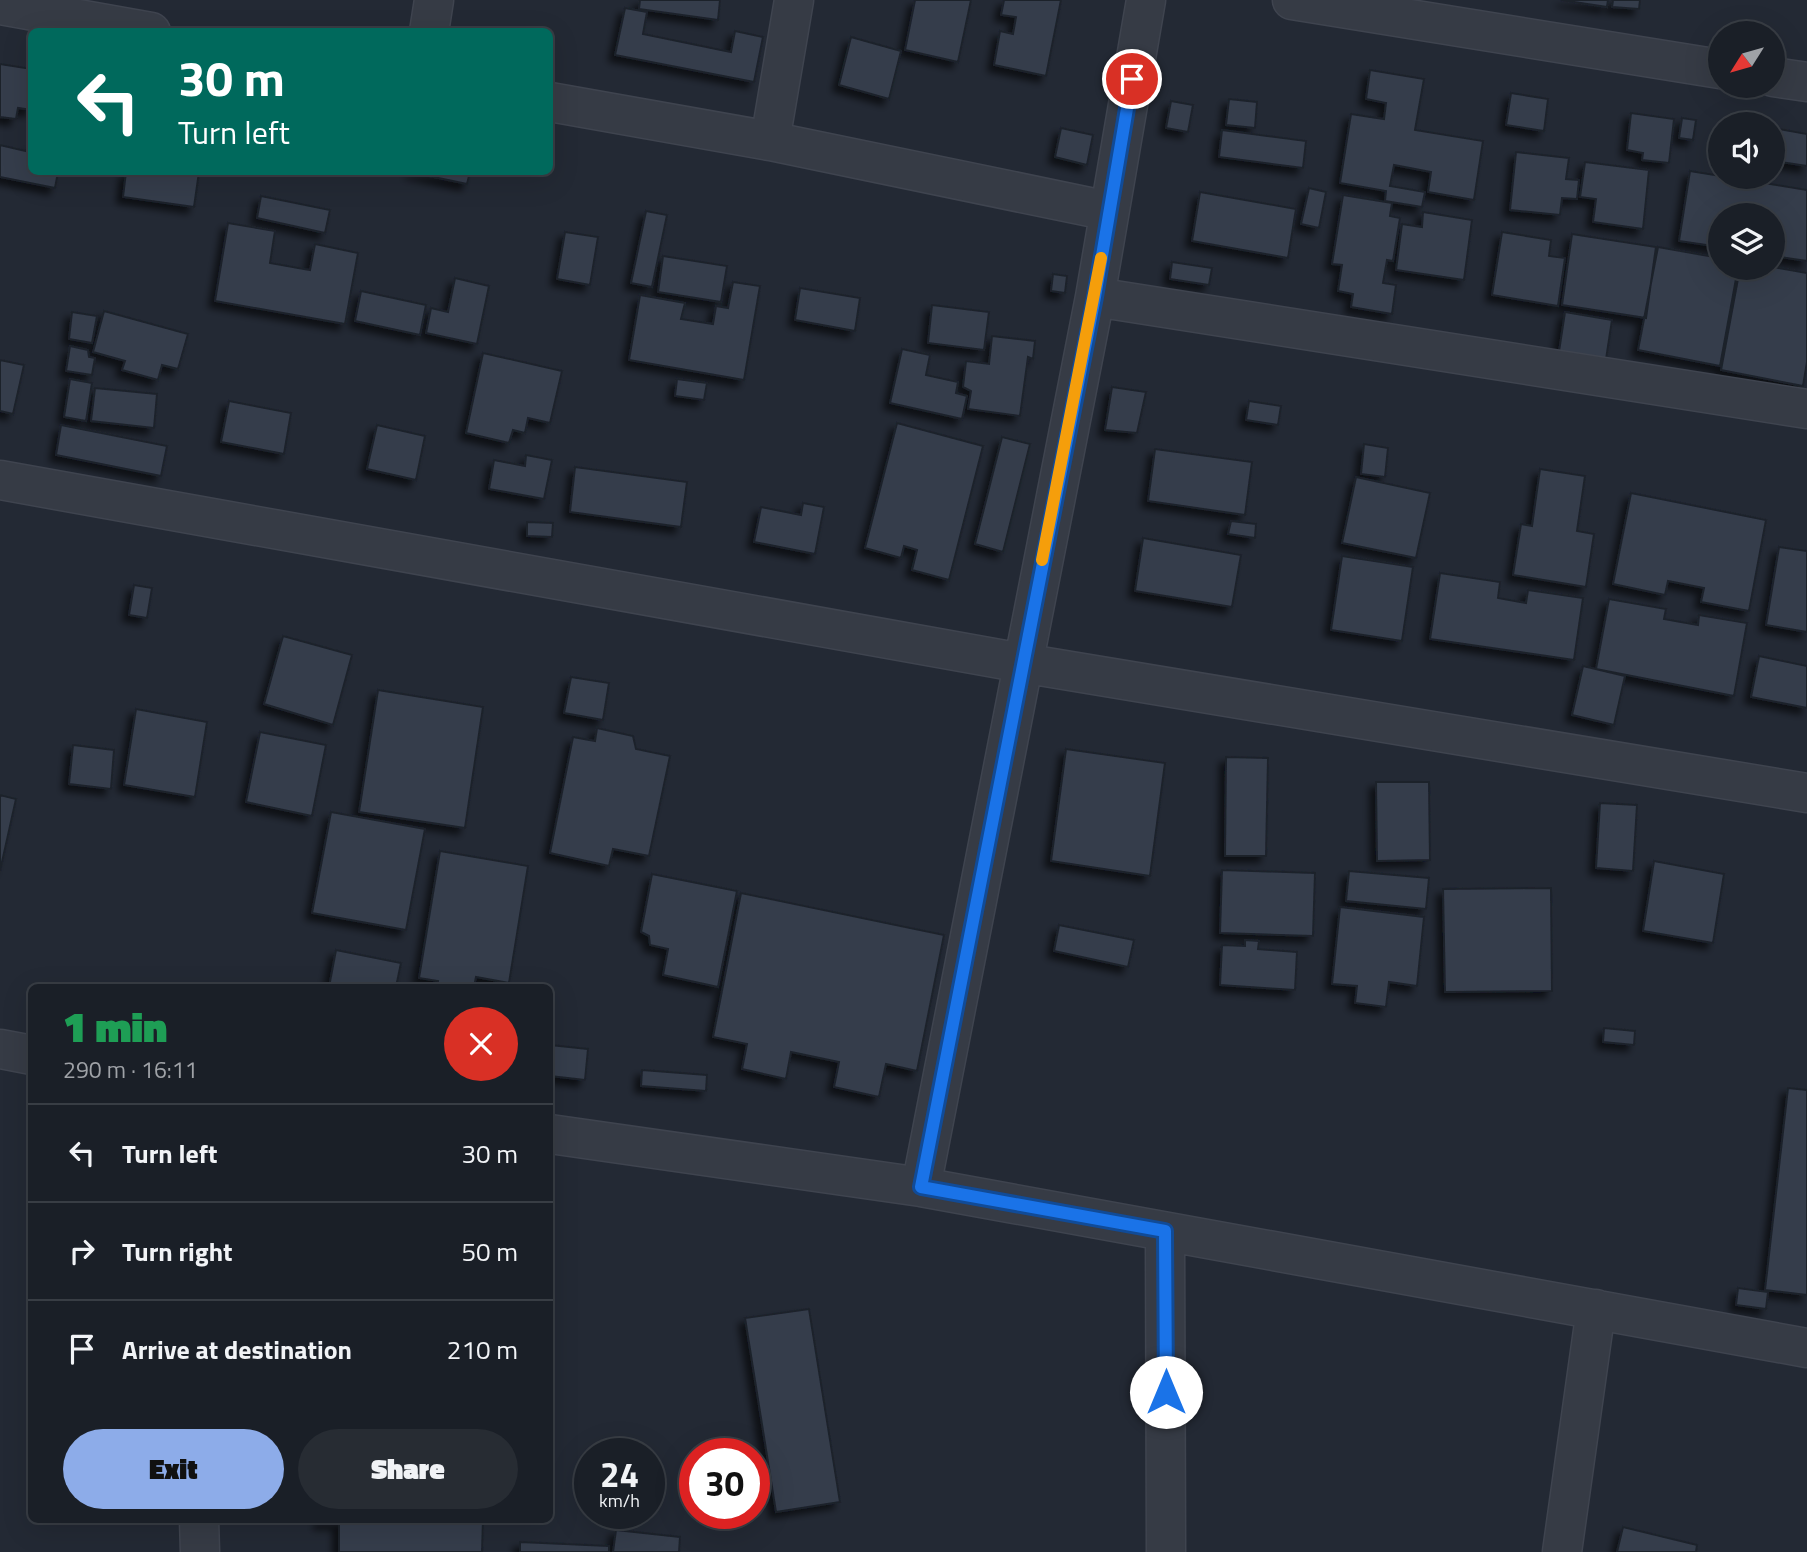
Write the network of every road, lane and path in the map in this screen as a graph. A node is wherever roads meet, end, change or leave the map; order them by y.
1 (434, 0) edge
2 (794, 0) edge
3 (1146, 0) edge
4 (1292, 0) edge
5 (0, 5) edge
6 (54, 7) edge
7 (135, 28) edge
8 (430, 28) edge
9 (1708, 67) edge
10 (1785, 79) edge
11 (1807, 82) edge
12 (553, 103) edge
13 (770, 141) junction
14 (1110, 211) junction
15 (1095, 297) junction
16 (1807, 409) edge
17 (0, 480) edge
18 (1022, 663) junction
19 (1807, 793) edge
20 (0, 1049) edge
21 (28, 1054) edge
22 (553, 1135) edge
23 (921, 1187) junction
24 (1165, 1231) junction
25 (1596, 1310) junction
26 (1807, 1348) edge
27 (199, 1523) edge
28 (200, 1552) edge
29 (1166, 1552) edge
30 (1562, 1552) edge

1 - 8 street
2 - 13 street
3 - 14 street
4 - 9 street
5 - 6 street
6 - 7 street
10 - 11 street
12 - 13 street
13 - 14 street
14 - 15 street
15 - 16 street
15 - 18 street
17 - 18 street
18 - 19 street
18 - 23 street
20 - 21 street
22 - 23 street
23 - 24 street
24 - 25 street
24 - 29 street
25 - 26 street
25 - 30 street
27 - 28 street

